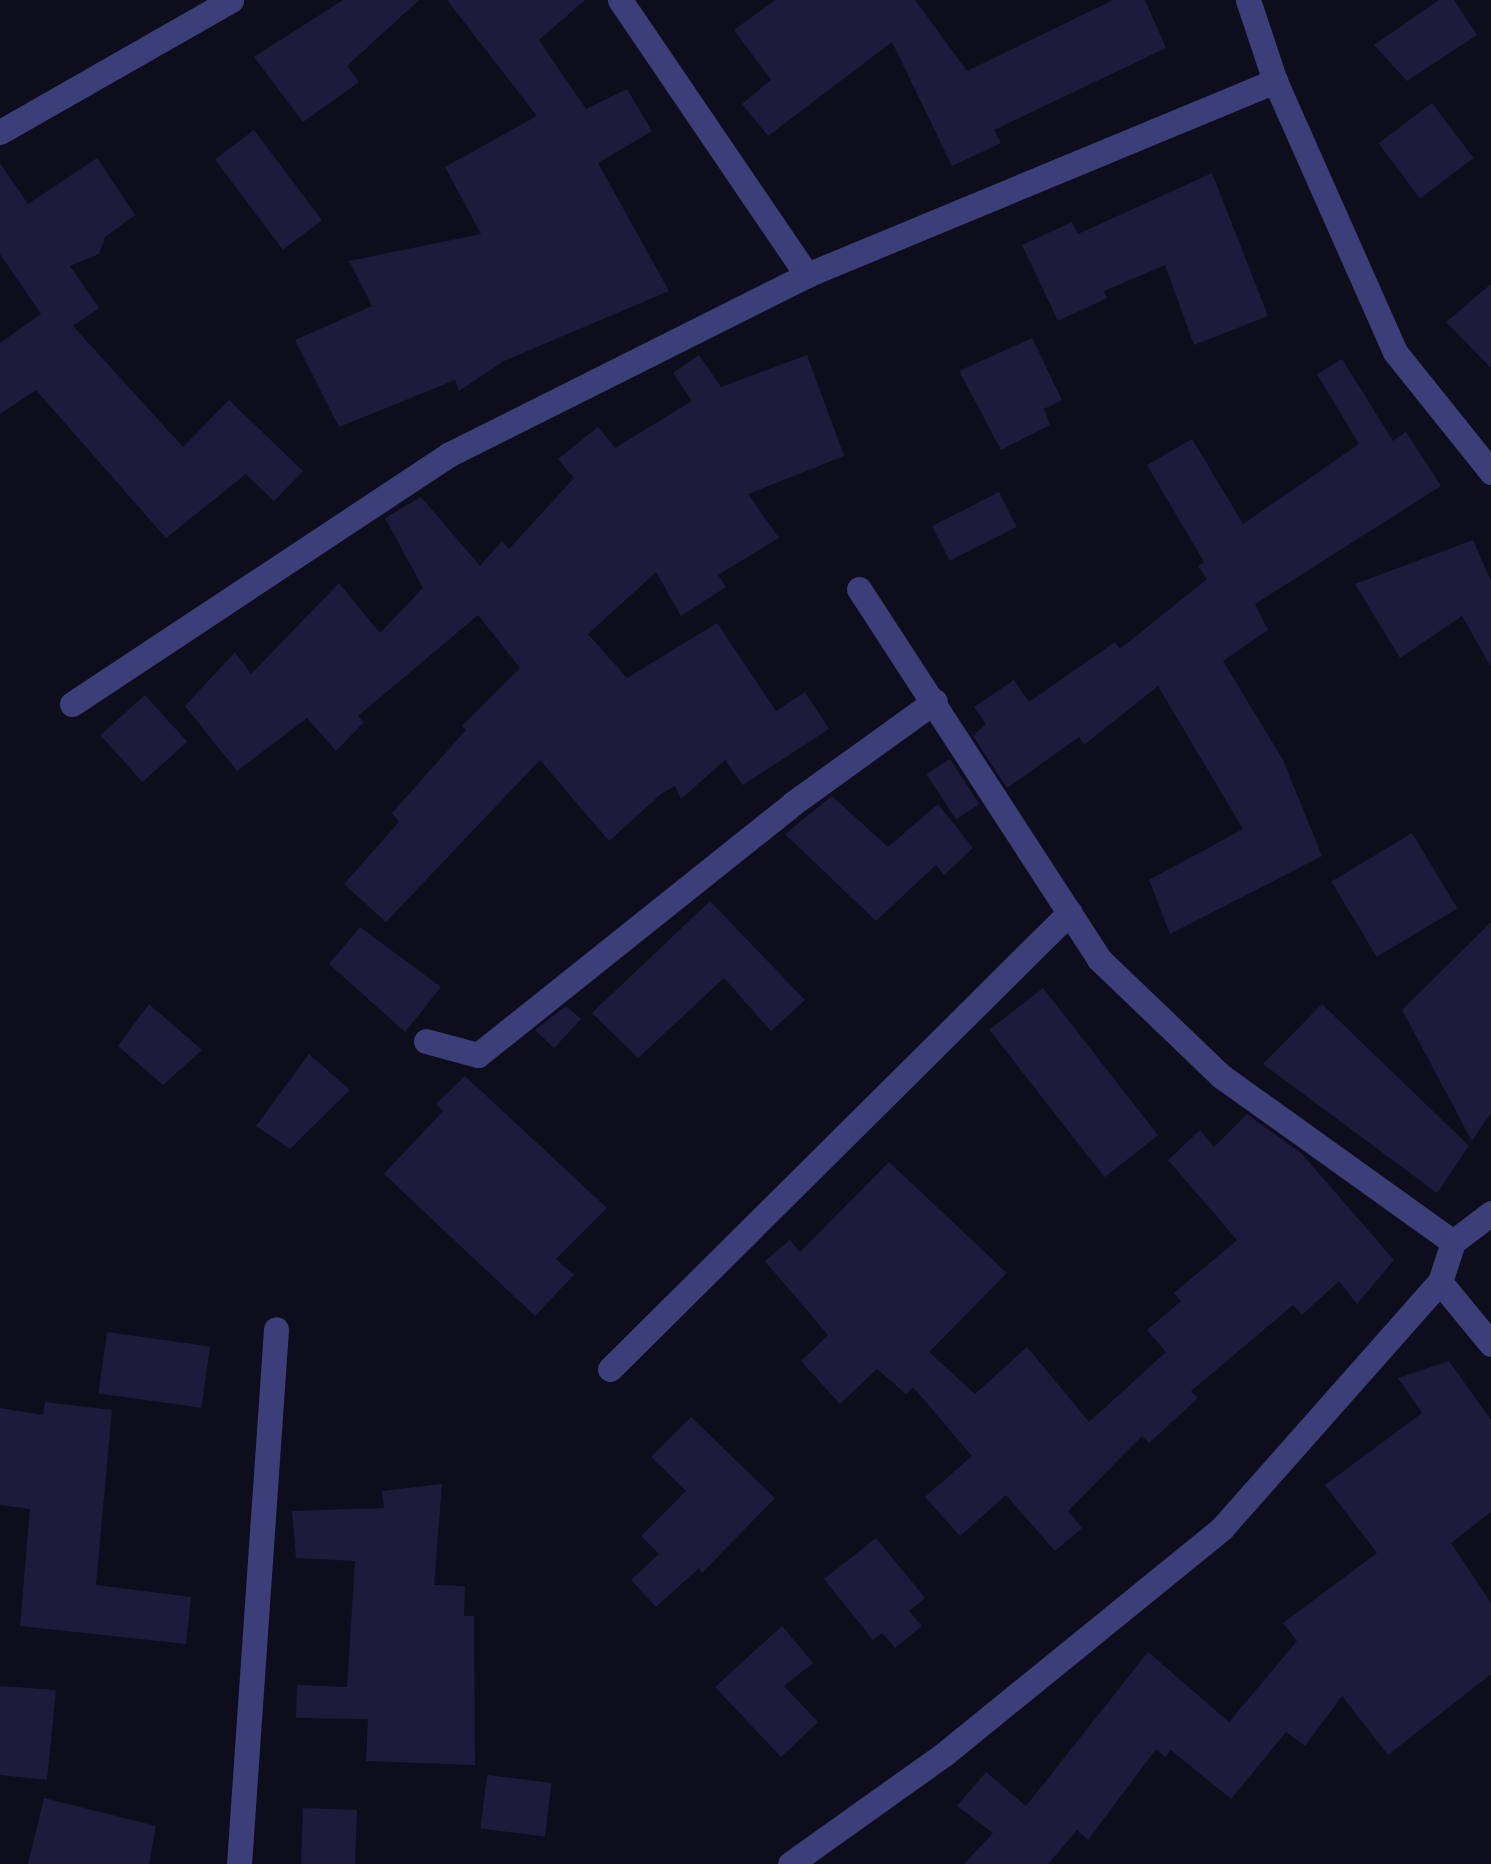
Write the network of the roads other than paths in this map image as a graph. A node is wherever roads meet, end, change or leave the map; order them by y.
1 (231, 0) edge
2 (620, 0) edge
3 (1248, 0) edge
4 (1275, 81) junction
5 (0, 132) edge
6 (806, 275) junction
7 (1491, 472) edge
8 (859, 589) dead end
9 (935, 701) junction
10 (72, 704) dead end
11 (1070, 912) junction
12 (426, 1041) dead end
13 (1491, 1213) edge
14 (1453, 1242) junction
15 (1440, 1282) junction
16 (276, 1329) dead end
17 (1491, 1344) edge
18 (610, 1370) dead end
19 (239, 1864) edge
20 (790, 1864) edge

1 - 5 street
2 - 6 street
3 - 4 street
4 - 6 street
4 - 7 street
6 - 10 street
8 - 9 street
9 - 11 street
9 - 12 street
11 - 14 street
11 - 18 street
13 - 14 street
14 - 15 street
15 - 17 street
15 - 20 street
16 - 19 street

